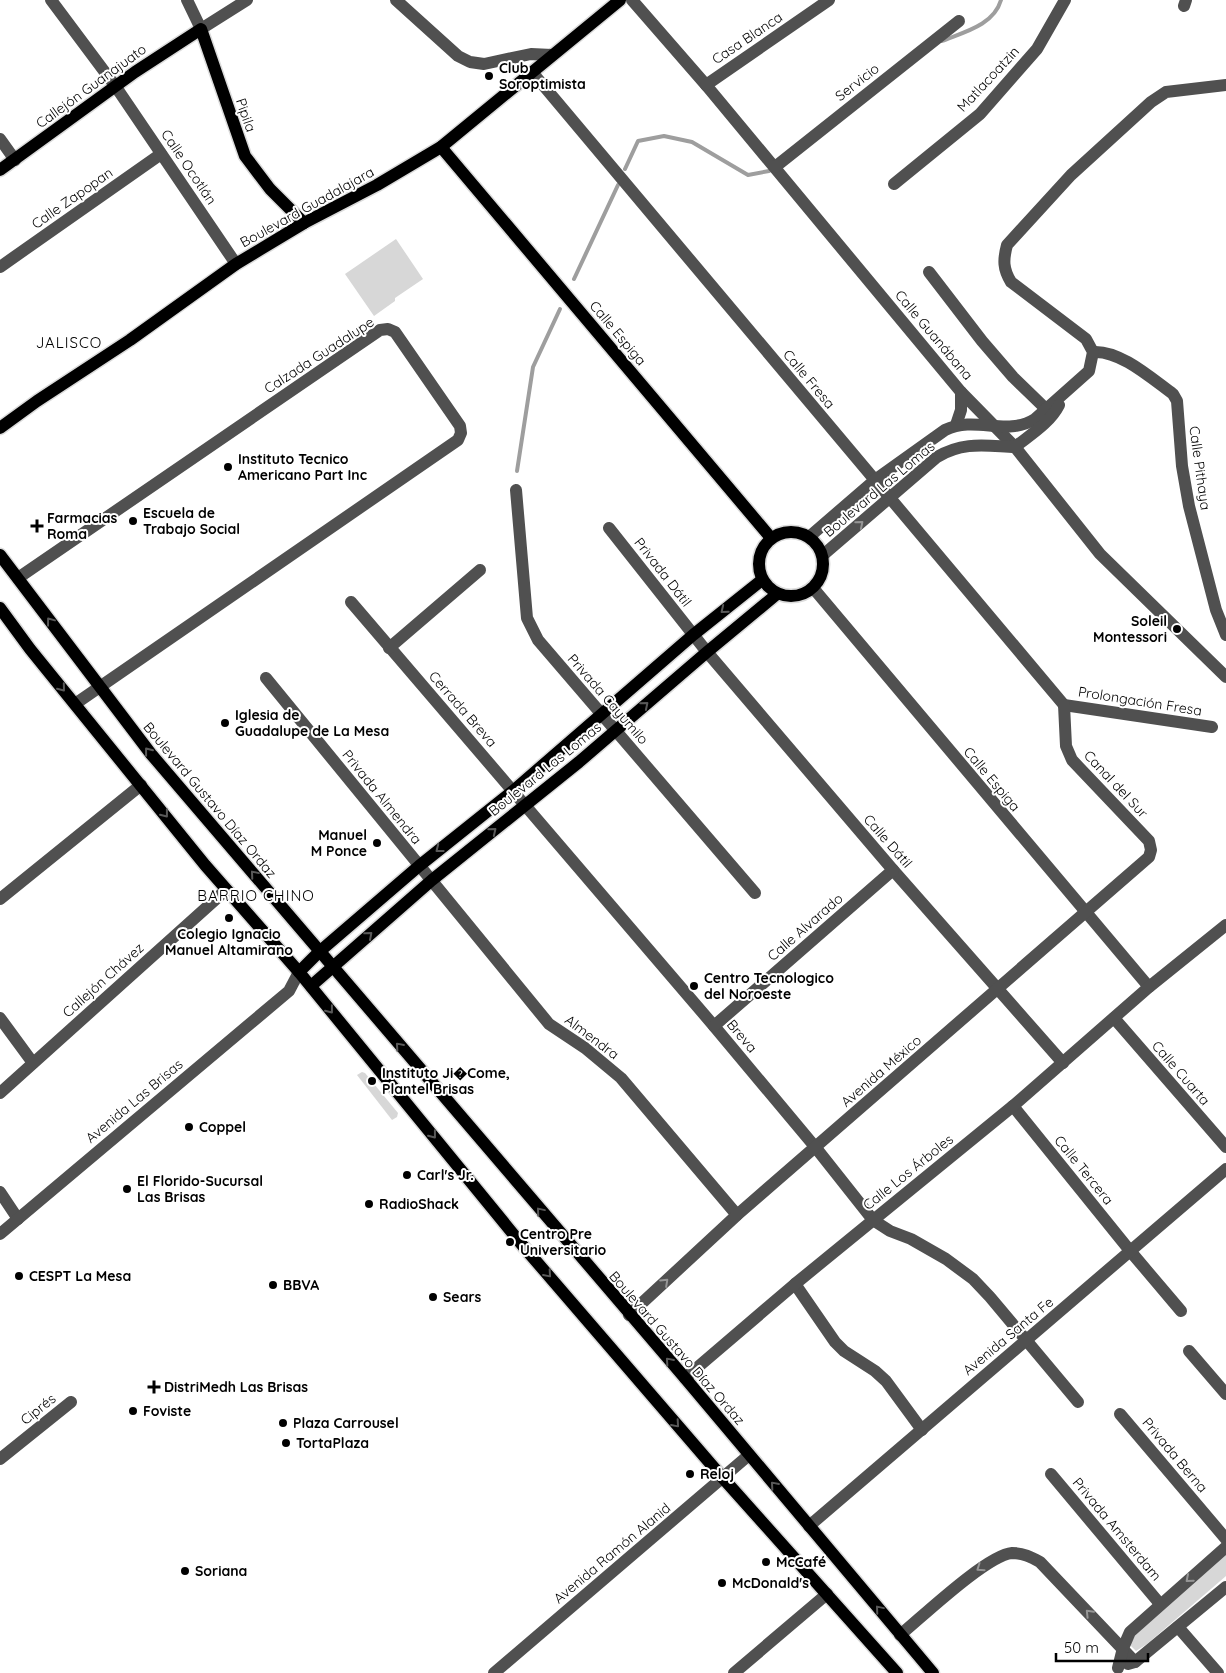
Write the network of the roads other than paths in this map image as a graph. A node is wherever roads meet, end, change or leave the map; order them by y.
1 (51, 0) edge
2 (187, 0) edge
3 (247, 0) edge
4 (396, 0) edge
5 (620, 0) edge
6 (632, 0) edge
7 (829, 0) edge
8 (1065, 0) edge
9 (959, 21) dead end
10 (201, 30) junction
11 (552, 55) junction
12 (532, 72) junction
13 (706, 85) junction
14 (1226, 86) edge
15 (116, 87) junction
16 (0, 139) edge
17 (441, 147) junction
18 (161, 154) junction
19 (15, 160) junction
20 (775, 166) junction
21 (0, 170) edge
22 (894, 184) dead end
23 (304, 223) junction
24 (236, 264) junction
25 (0, 267) edge
26 (929, 272) dead end
27 (1093, 352) junction
28 (1067, 391) junction
29 (961, 392) junction
30 (1046, 409) junction
31 (956, 425) junction
32 (996, 426) junction
33 (0, 428) edge
34 (1015, 448) junction
35 (875, 480) junction
36 (516, 490) dead end
37 (890, 499) junction
38 (609, 528) dead end
39 (809, 537) junction
40 (771, 538) junction
41 (0, 554) edge
42 (823, 555) junction
43 (480, 570) dead end
44 (18, 578) junction
45 (762, 580) junction
46 (814, 589) junction
47 (778, 594) junction
48 (351, 602) dead end
49 (0, 608) edge
50 (693, 635) junction
51 (1226, 635) edge
52 (389, 648) junction
53 (706, 652) junction
54 (1226, 677) edge
55 (266, 678) dead end
56 (99, 687) junction
57 (75, 704) junction
58 (1064, 705) junction
59 (602, 715) junction
60 (1212, 727) dead end
61 (615, 730) junction
62 (141, 784) junction
63 (513, 791) junction
64 (525, 805) junction
65 (1151, 850) joint
66 (419, 866) junction
67 (893, 870) junction
68 (432, 880) junction
69 (226, 890) junction
70 (755, 893) dead end
71 (0, 899) edge
72 (1086, 914) junction
73 (1226, 925) edge
74 (319, 952) junction
75 (332, 967) junction
76 (299, 972) junction
77 (311, 986) junction
78 (1149, 987) junction
79 (998, 990) junction
80 (289, 992) junction
81 (0, 1018) edge
82 (1114, 1018) junction
83 (714, 1026) junction
84 (33, 1063) junction
85 (1063, 1063) junction
86 (0, 1093) edge
87 (1013, 1106) junction
88 (1226, 1147) edge
89 (816, 1148) junction
90 (1226, 1169) edge
91 (0, 1192) edge
92 (737, 1215) junction
93 (18, 1219) junction
94 (873, 1220) junction
95 (0, 1234) edge
96 (1131, 1252) junction
97 (795, 1284) junction
98 (1181, 1311) dead end
99 (630, 1315) junction
100 (1026, 1340) junction
101 (1189, 1351) dead end
102 (684, 1378) junction
103 (1226, 1394) edge
104 (71, 1402) dead end
105 (1078, 1402) dead end
106 (1120, 1414) dead end
107 (922, 1430) junction
108 (749, 1455) junction
109 (0, 1459) edge
110 (1051, 1474) dead end
111 (722, 1477) junction
112 (809, 1526) junction
113 (1226, 1539) edge
114 (1226, 1547) edge
115 (1226, 1587) edge
116 (827, 1594) junction
117 (1160, 1604) junction
118 (1178, 1627) junction
119 (900, 1635) junction
120 (1123, 1648) junction
121 (1135, 1662) junction
122 (1115, 1670) edge
123 (494, 1673) edge
124 (734, 1673) edge
125 (897, 1673) edge
126 (933, 1673) edge
127 (1218, 1673) edge

1 - 15 street, Calle Ocotlán
2 - 10 street, Pipila
3 - 10 street
4 - 11 street
5 - 11 main road, Boulevard Guadalajara
6 - 13 street, Calle Guanábana
7 - 13 street, Casa Blanca
8 - 22 street, Matlacoatzin
9 - 20 street, Servicio
10 - 15 main road, Callejón Guanajuato
10 - 23 main road, Pipila
11 - 12 main road, Boulevard Guadalajara
12 - 17 main road, Boulevard Guadalajara
12 - 35 street, Calle Fresa
13 - 20 street, Calle Guanábana
14 - 27 street
15 - 18 street, Calle Ocotlán
15 - 19 main road, Callejón Guanajuato
16 - 19 street
17 - 23 main road, Boulevard Guadalajara
17 - 40 main road, Calle Espiga
18 - 24 street, Calle Ocotlán
18 - 25 street, Calle Zapopan
19 - 21 main road, Callejón Guanajuato
20 - 29 street, Calle Guanábana
23 - 24 main road, Boulevard Guadalajara
24 - 33 main road, Boulevard Guadalajara
26 - 30 street
27 - 28 street, Boulevard Las Lomas
27 - 51 street, Calle Pithaya
28 - 30 street, Boulevard Las Lomas
28 - 34 street
29 - 31 street
29 - 32 street, Calle Guanábana
30 - 32 street, Boulevard Las Lomas
31 - 32 street, Boulevard Las Lomas
31 - 35 street, Boulevard Las Lomas
32 - 34 street, Calle Guanábana
34 - 37 street, Boulevard Las Lomas
34 - 54 street, Calle Guanábana
35 - 37 street, Calle Fresa
35 - 39 street, Boulevard Las Lomas
36 - 59 street, Privada Cayumilo
42 -> 37 street, Boulevard Las Lomas
37 - 58 street, Calle Fresa
38 - 50 street, Privada Dátil
39 - 40 main road
39 - 42 main road
40 - 45 main road
41 - 44 main road, Boulevard Gustavo Díaz Ordaz
42 - 46 main road
43 - 52 street
56 -> 44 main road, Boulevard Gustavo Díaz Ordaz
44 - 56 street, Calzada Guadalupe
45 - 47 main road
45 -> 50 main road, Boulevard Las Lomas
46 - 47 main road
46 - 72 street, Calle Espiga
47 - 53 main road, Boulevard Las Lomas
48 - 52 street, Cerrada Breva
49 -> 57 main road
50 - 53 street, Calle Dátil
50 - 59 main road, Boulevard Las Lomas
52 - 63 street, Cerrada Breva
61 -> 53 main road, Boulevard Las Lomas
53 - 67 street, Calle Dátil
55 - 66 street, Privada Almendra
56 - 57 street, Calzada Guadalupe
74 -> 56 main road, Boulevard Gustavo Díaz Ordaz
57 - 62 main road
58 - 60 street, Prolongación Fresa
58 - 65 street, Canal del Sur
59 - 61 street, Privada Cayumilo
59 - 63 main road, Boulevard Las Lomas
61 - 64 main road, Boulevard Las Lomas
61 - 70 street, Privada Cayumilo
62 -> 69 main road
62 - 71 street
63 - 64 street, Cerrada Breva
63 -> 66 main road, Boulevard Las Lomas
68 -> 64 main road, Boulevard Las Lomas
64 - 83 street, Breva
65 - 72 street, Avenida México
66 - 68 street, Privada Almendra
66 - 74 main road, Boulevard Las Lomas
67 - 79 street, Calle Dátil
67 - 83 street, Calle Alvarado
75 -> 68 main road, Boulevard Las Lomas
68 - 92 street, Almendra
69 - 76 main road
69 - 84 street, Callejón Chávez
72 - 78 street, Calle Espiga
72 - 79 street, Avenida México
73 - 78 street, Calle Los Árboles
74 - 75 main road, Boulevard Gustavo Díaz Ordaz
74 - 76 main road, Boulevard Las Lomas
75 - 77 main road, Boulevard Las Lomas
99 -> 75 main road, Boulevard Gustavo Díaz Ordaz
76 - 77 main road
76 - 80 street, Avenida Las Brisas
77 - 80 street, Avenida Las Brisas
77 -> 111 main road
78 - 82 street, Calle Los Árboles
79 - 85 street, Calle Dátil
79 - 89 street, Avenida México
80 - 93 street, Avenida Las Brisas
81 - 84 street
82 - 85 street, Calle Los Árboles
82 - 88 street, Calle Cuarta
83 - 89 street, Breva
84 - 86 street, Callejón Chávez
85 - 87 street, Calle Los Árboles
87 - 94 street, Calle Los Árboles
87 - 96 street, Calle Tercera
89 - 92 street, Avenida México
89 - 94 street, Breva
90 - 96 street, Avenida Santa Fe
91 - 93 street
99 -> 92 street, Avenida México
93 - 95 street, Avenida Las Brisas
94 - 97 street, Calle Los Árboles
94 - 100 street, Breva
96 - 98 street, Calle Tercera
96 - 100 street, Avenida Santa Fe
97 - 102 street, Calle Los Árboles
97 - 107 street
102 -> 99 main road, Boulevard Gustavo Díaz Ordaz
100 - 105 street, Breva
100 - 107 street, Avenida Santa Fe
101 - 103 street
102 - 108 main road, Boulevard Gustavo Díaz Ordaz
104 - 109 street, Ciprés
106 - 113 street, Privada Berna
107 - 112 street, Avenida Santa Fe
108 - 111 street, Avenida Ramón Alanid
112 -> 108 main road, Boulevard Gustavo Díaz Ordaz
110 - 117 street, Privada Amsterdam
111 - 116 main road
111 - 123 street, Avenida Ramón Alanid
119 -> 112 main road, Boulevard Gustavo Díaz Ordaz
114 -> 117 street
115 - 118 street
116 - 124 street
116 - 125 main road
117 - 120 street
118 - 121 street
118 - 127 street
120 -> 119 street
119 - 126 main road, Boulevard Gustavo Díaz Ordaz
120 - 121 street
120 - 122 street
121 - 122 street

